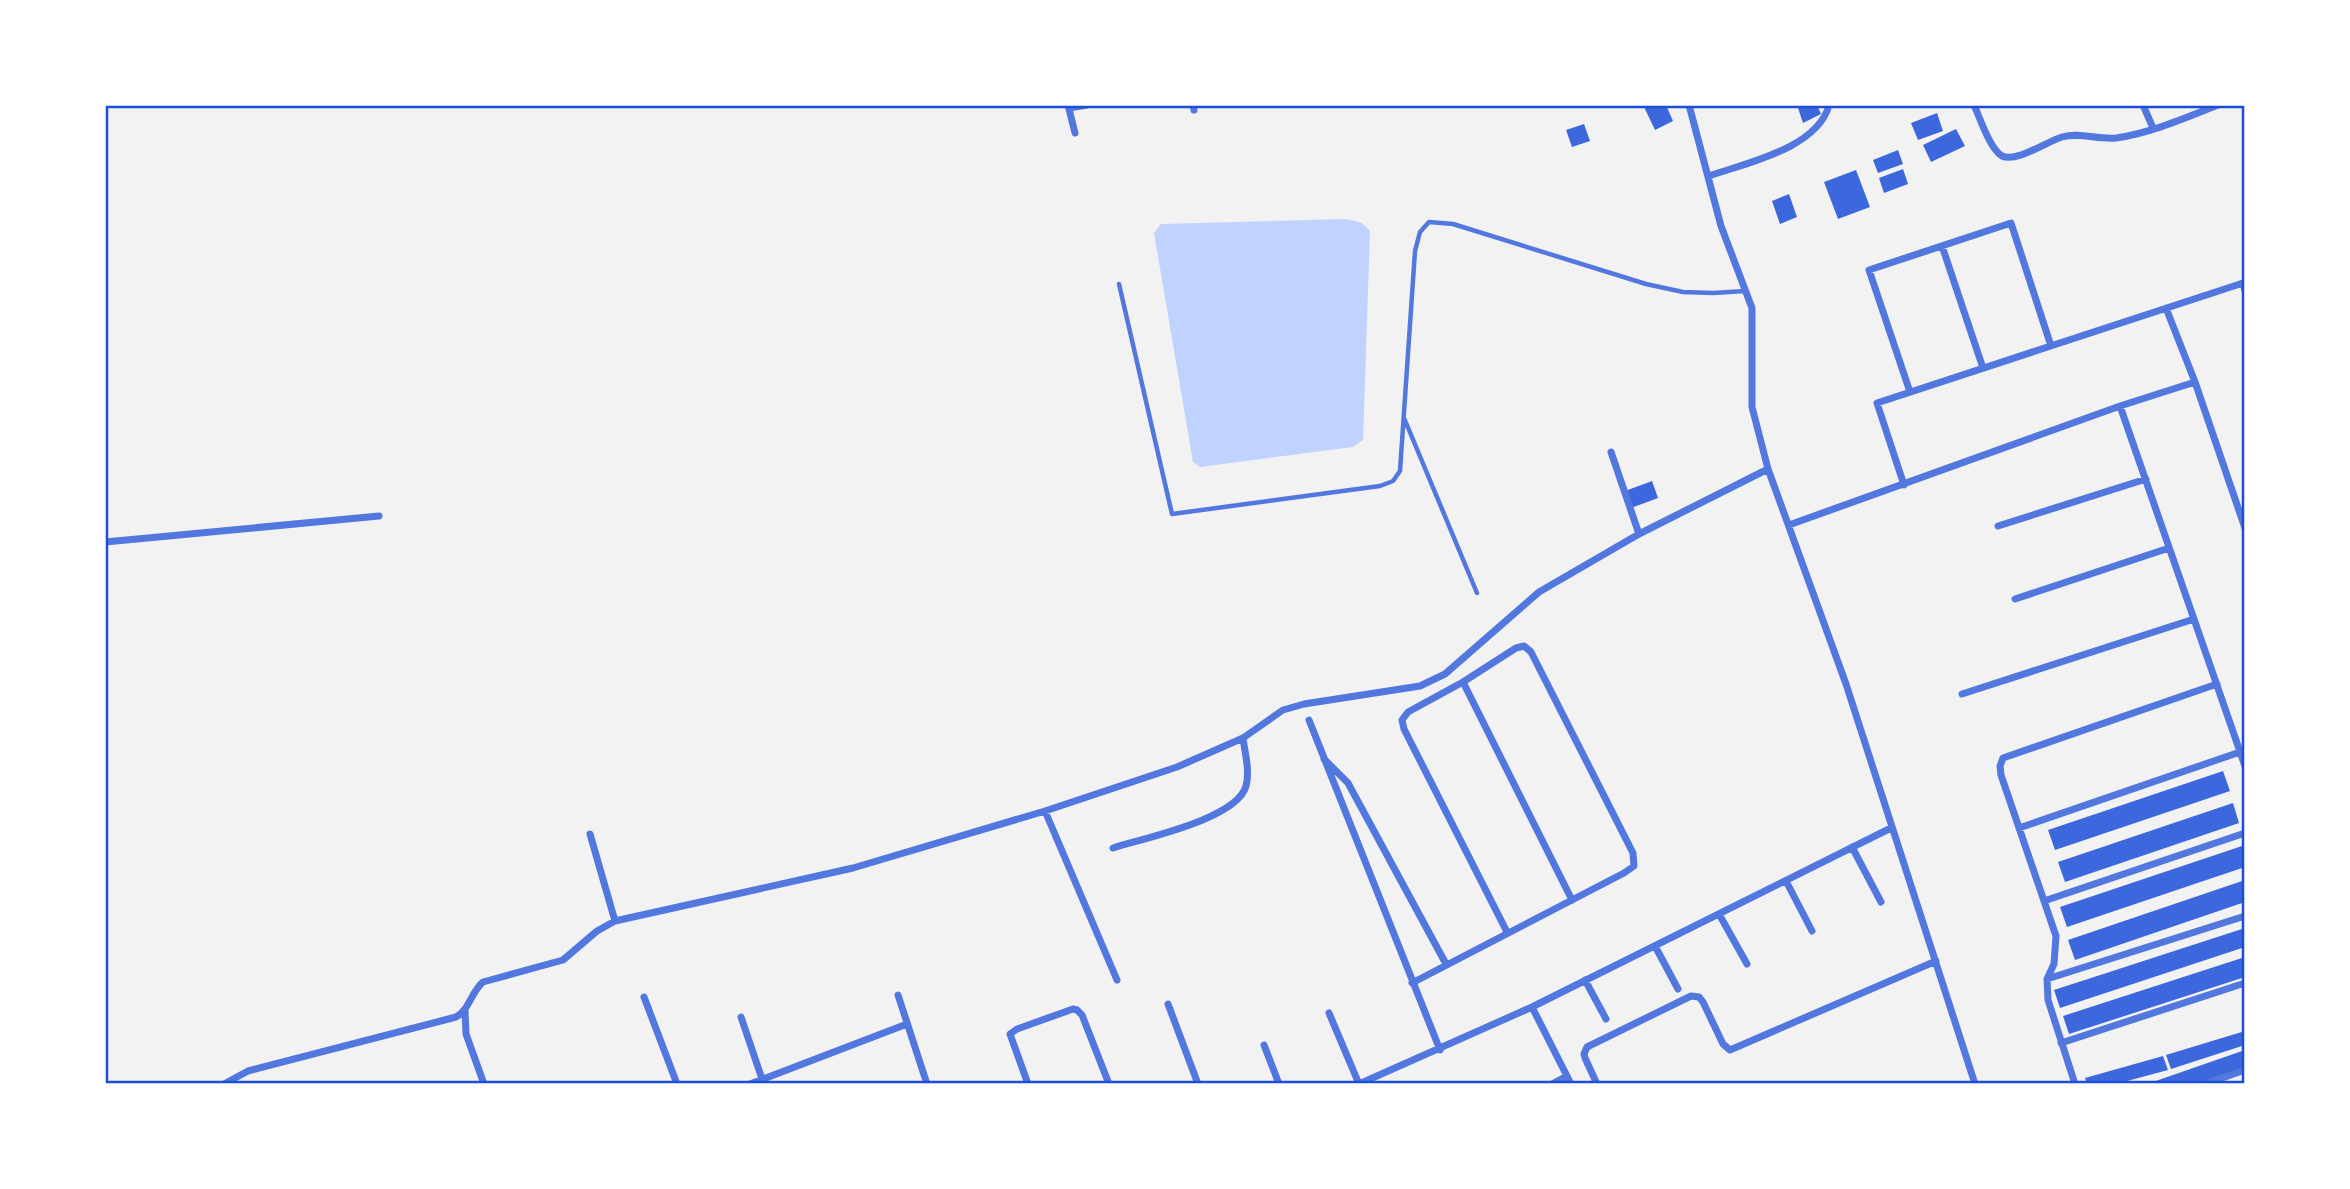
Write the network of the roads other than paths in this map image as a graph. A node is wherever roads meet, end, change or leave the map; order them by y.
1 (1087, 105) edge
2 (1689, 105) edge
3 (1829, 105) edge
4 (1974, 105) edge
5 (2143, 105) edge
6 (2218, 105) edge
7 (1069, 107) edge
8 (2153, 128) junction
9 (1075, 133) dead end
10 (1709, 176) junction
11 (1942, 246) junction
12 (1119, 284) dead end
13 (1745, 291) junction
14 (2245, 291) edge
15 (2166, 308) junction
16 (2051, 345) junction
17 (1983, 368) junction
18 (2195, 382) junction
19 (1910, 392) junction
20 (2120, 406) junction
21 (1404, 417) junction
22 (1611, 452) dead end
23 (1768, 469) junction
24 (2146, 479) junction
25 (1904, 485) junction
26 (379, 516) dead end
27 (1789, 525) junction
28 (1998, 526) dead end
29 (2245, 528) edge
30 (1639, 534) junction
31 (105, 542) edge
32 (2169, 548) junction
33 (1477, 593) dead end
34 (2015, 599) dead end
35 (2194, 619) junction
36 (1463, 682) junction
37 (2217, 684) junction
38 (1962, 695) dead end
39 (1309, 720) dead end
40 (1243, 738) junction
41 (2240, 752) junction
42 (1323, 758) junction
43 (2245, 766) edge
44 (1045, 811) junction
45 (1891, 828) junction
46 (2019, 828) junction
47 (2245, 833) edge
48 (590, 834) dead end
49 (1852, 847) junction
50 (1113, 848) dead end
51 (1786, 881) junction
52 (1572, 900) junction
53 (2044, 901) junction
54 (1881, 902) dead end
55 (1719, 914) junction
56 (2245, 916) edge
57 (615, 920) junction
58 (1812, 931) dead end
59 (1507, 932) junction
60 (1655, 946) junction
61 (1936, 961) junction
62 (1446, 964) junction
63 (1747, 964) dead end
64 (2047, 979) junction
65 (1116, 980) dead end
66 (1585, 980) junction
67 (2245, 983) edge
68 (1412, 984) junction
69 (1678, 989) dead end
70 (898, 995) dead end
71 (644, 997) dead end
72 (1168, 1004) dead end
73 (1532, 1007) junction
74 (465, 1010) junction
75 (1329, 1013) dead end
76 (741, 1017) dead end
77 (1606, 1019) dead end
78 (907, 1024) junction
79 (2061, 1043) junction
80 (1264, 1045) dead end
81 (1440, 1050) junction
82 (2245, 1070) edge
83 (762, 1079) junction
84 (1569, 1080) edge
85 (224, 1084) edge
86 (484, 1084) edge
87 (677, 1084) edge
88 (750, 1084) edge
89 (927, 1084) edge
90 (1028, 1084) edge
91 (1109, 1084) edge
92 (1198, 1084) edge
93 (1279, 1084) edge
94 (1359, 1084) edge
95 (1552, 1084) edge
96 (1597, 1084) edge
97 (1975, 1084) edge
98 (2075, 1084) edge
99 (2205, 1084) edge

1 - 7 street
2 - 10 street
3 - 10 street
4 - 8 street
5 - 8 street
6 - 8 street
7 - 9 street
10 - 13 street
11 - 16 street
11 - 17 street
11 - 19 street
12 - 21 lane
13 - 21 lane
13 - 23 street
14 - 15 street
15 - 16 street
15 - 18 street
16 - 17 street
17 - 19 street
18 - 20 street
18 - 29 street
19 - 25 street
20 - 24 street
20 - 25 street
21 - 33 lane
22 - 30 street
23 - 27 street
23 - 30 street
24 - 28 street
24 - 32 street
25 - 27 street
26 - 31 street
27 - 45 street
30 - 40 street
32 - 34 street
32 - 35 street
35 - 37 street
35 - 38 street
36 - 52 street
36 - 52 street
36 - 59 street
37 - 41 street
37 - 46 street
39 - 42 street
40 - 44 street
40 - 50 street
41 - 43 street
41 - 46 street
42 - 62 street
42 - 68 street
44 - 57 street
44 - 65 street
45 - 49 street
45 - 61 street
46 - 53 street
47 - 53 street
48 - 57 street
49 - 51 street
49 - 54 street
51 - 55 street
51 - 58 street
52 - 59 street
53 - 64 street
55 - 60 street
55 - 63 street
56 - 64 street
57 - 74 street
59 - 62 street
60 - 66 street
60 - 69 street
61 - 96 street
61 - 97 street
62 - 68 street
64 - 79 street
66 - 73 street
66 - 77 street
67 - 79 street
68 - 81 street
70 - 78 street
71 - 87 street
72 - 92 street
73 - 81 street
73 - 84 street
74 - 85 street
74 - 86 street
75 - 94 street
76 - 83 street
78 - 83 street
78 - 89 street
79 - 98 street
80 - 93 street
81 - 94 street
82 - 99 street
83 - 88 street
84 - 95 street
90 - 91 street

